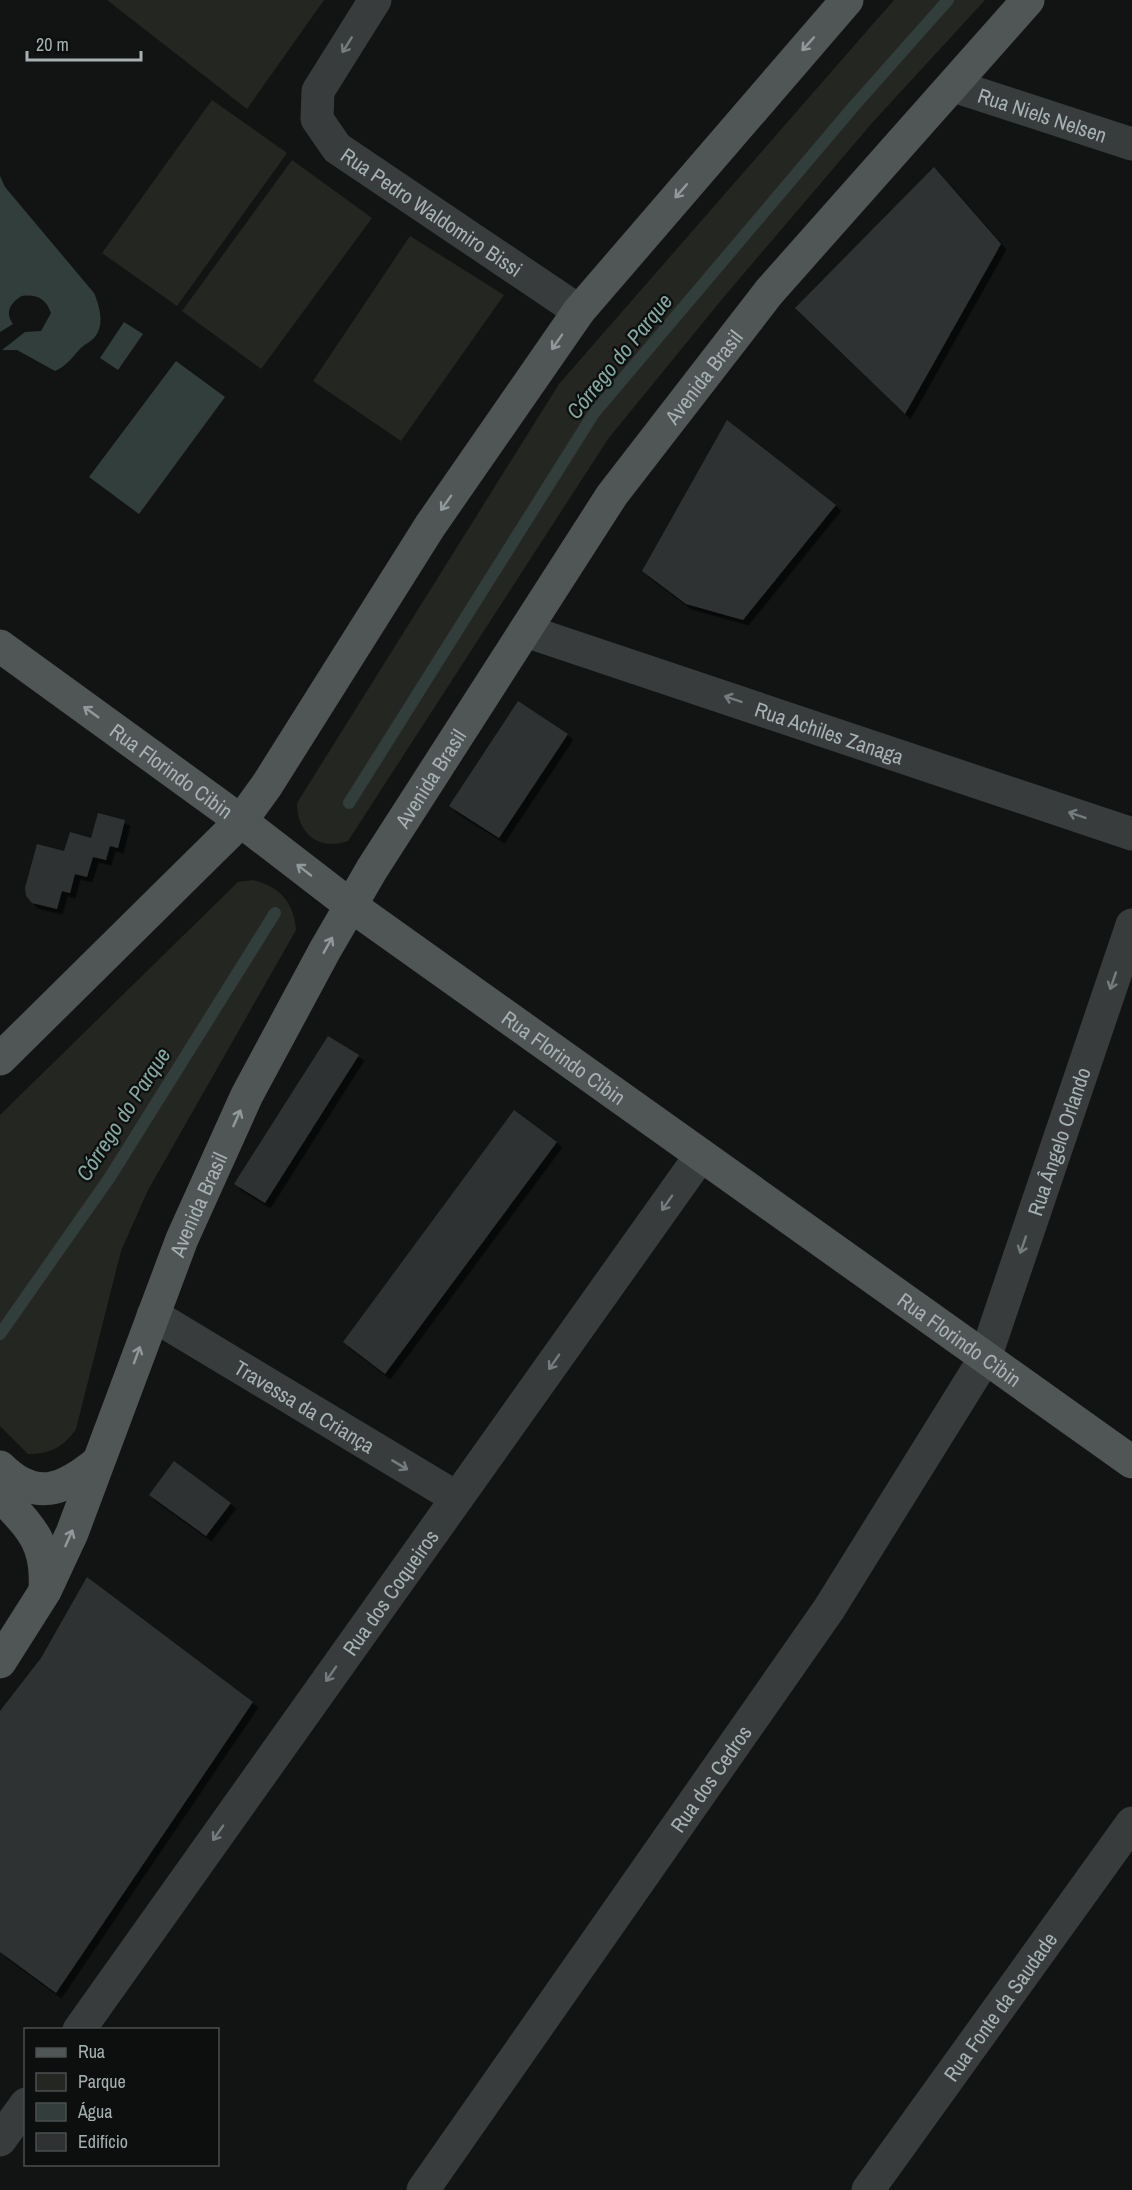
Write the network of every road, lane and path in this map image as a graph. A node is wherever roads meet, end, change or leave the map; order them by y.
1 (375, 0) edge
2 (847, 0) edge
3 (1028, 0) edge
4 (954, 86) junction
5 (1132, 144) edge
6 (579, 310) junction
7 (526, 631) junction
8 (0, 646) edge
9 (241, 820) junction
10 (1132, 834) edge
11 (350, 905) junction
12 (1132, 925) edge
13 (0, 1059) edge
14 (701, 1155) junction
15 (153, 1315) junction
16 (985, 1358) junction
17 (98, 1462) junction
18 (1132, 1462) edge
19 (0, 1467) edge
20 (0, 1495) edge
21 (456, 1498) junction
22 (45, 1590) junction
23 (0, 1662) edge
24 (1132, 1823) edge
25 (80, 2028) edge
26 (24, 2107) edge
27 (0, 2140) edge
28 (423, 2190) edge
29 (868, 2190) edge

1 -> 6 street, Rua Pedro Waldomiro Bissi
2 -> 6 main road
3 - 4 main road, Avenida Brasil
4 - 5 street, Rua Niels Nelsen
4 - 7 main road, Avenida Brasil
6 -> 9 main road
10 -> 7 street, Rua Achiles Zanaga
7 - 11 main road, Avenida Brasil
9 -> 8 main road, Rua Florindo Cibin
11 -> 9 main road, Rua Florindo Cibin
9 - 13 main road
11 - 14 main road, Rua Florindo Cibin
15 -> 11 main road, Avenida Brasil
12 -> 16 street, Rua Ângelo Orlando
14 - 16 main road, Rua Florindo Cibin
14 -> 21 street, Rua dos Coqueiros
17 -> 15 main road, Avenida Brasil
15 -> 21 street, Travessa da Criança
16 - 18 main road, Rua Florindo Cibin
16 - 28 street, Rua dos Cedros
17 - 19 main road
22 -> 17 main road, Avenida Brasil
20 - 22 main road
21 -> 25 street, Rua dos Coqueiros
22 - 23 main road, Avenida Brasil
24 - 29 street, Rua Fonte da Saudade
26 - 27 street

